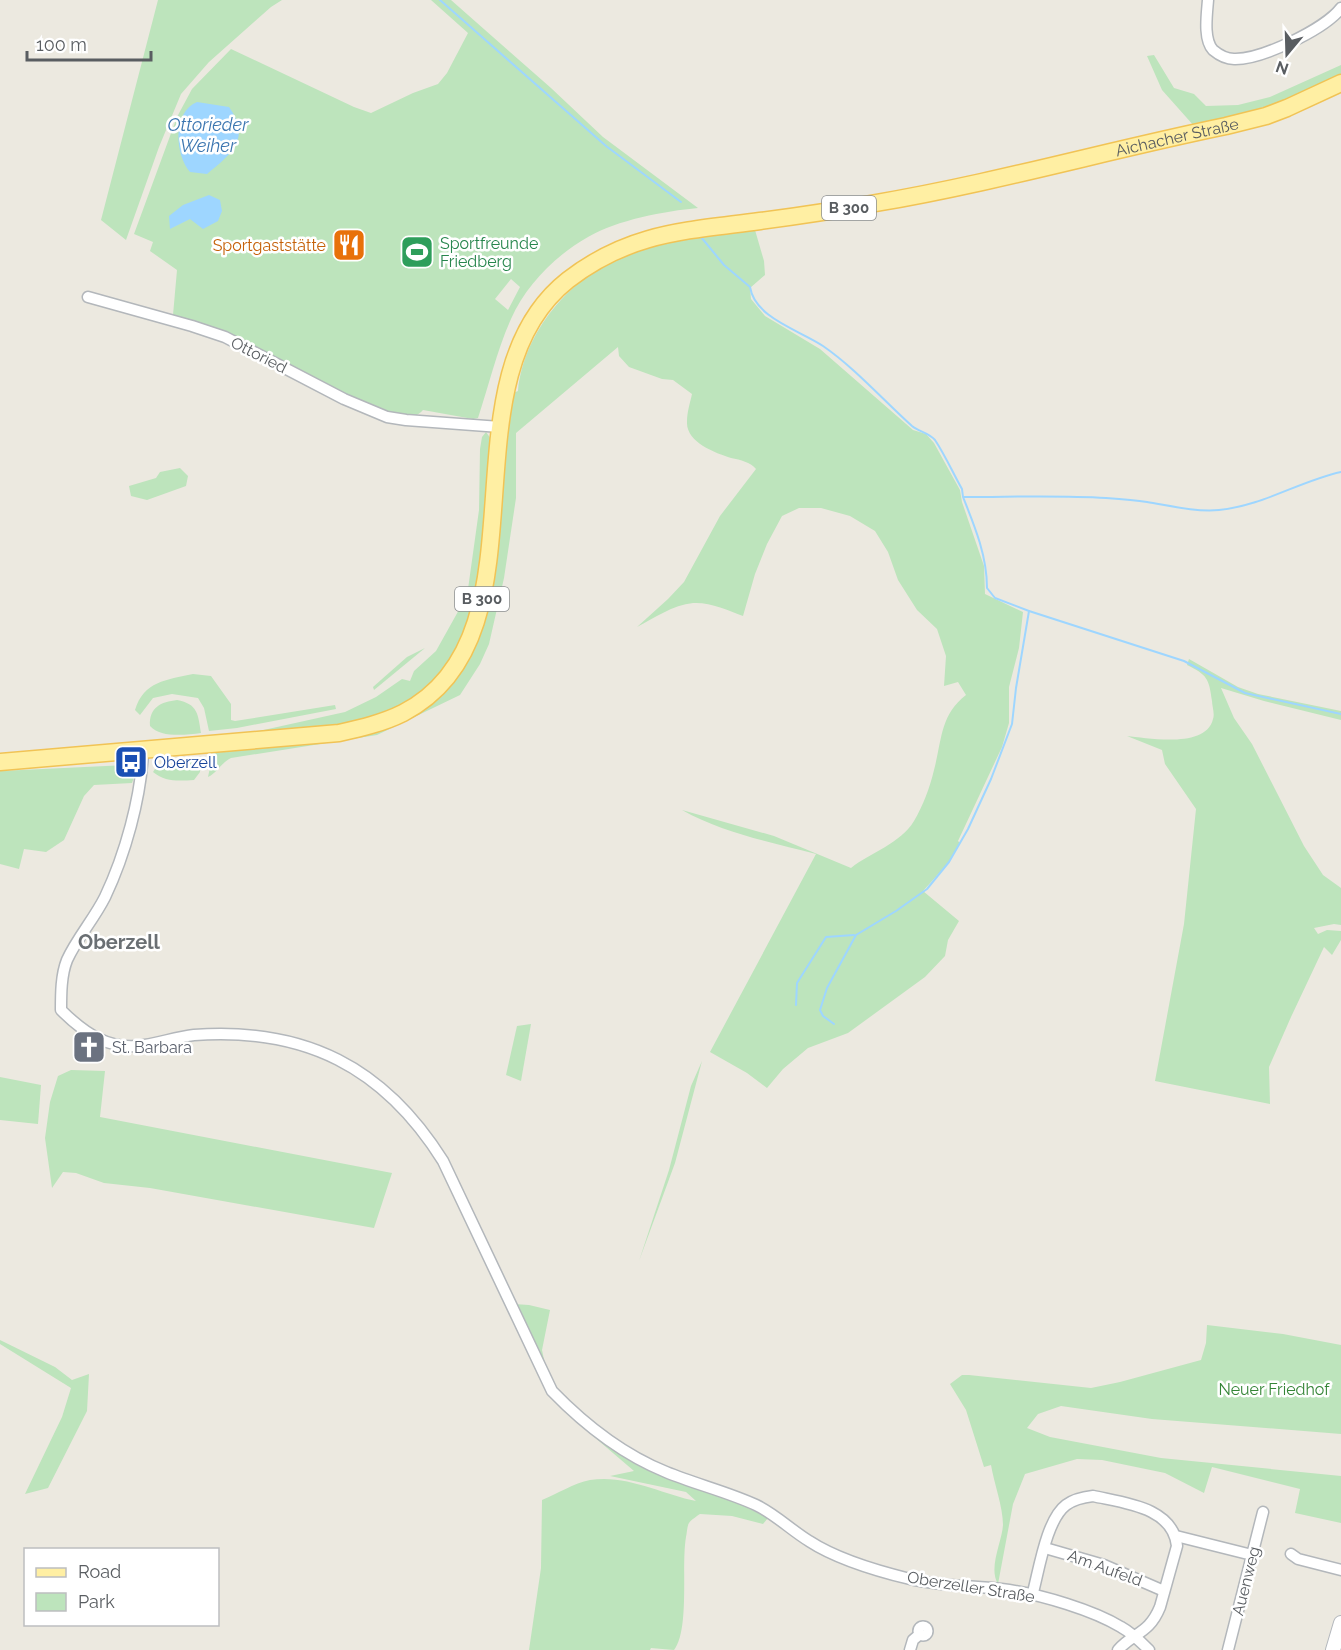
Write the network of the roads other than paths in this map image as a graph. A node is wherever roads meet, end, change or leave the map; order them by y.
1 (1208, 0) edge
2 (1341, 8) edge
3 (1341, 83) edge
4 (88, 297) dead end
5 (500, 427) junction
6 (143, 751) junction
7 (0, 762) edge
8 (1263, 1512) dead end
9 (1176, 1536) junction
10 (1045, 1548) junction
11 (1291, 1554) dead end
12 (1252, 1555) junction
13 (1341, 1570) edge
14 (1164, 1591) junction
15 (1032, 1596) junction
16 (1341, 1623) edge
17 (920, 1634) dead end
18 (1136, 1637) junction
19 (910, 1650) edge
20 (1118, 1650) edge
21 (1149, 1650) edge
22 (1228, 1650) edge
23 (1333, 1650) edge

1 - 2 street
3 - 5 main road, Aichacher Straße / B 300
4 - 5 street, Ottoried
5 - 6 main road, B 300
6 - 7 main road, B 300
6 - 15 street, Oberzeller Straße
8 - 12 street, Auenweg
9 - 10 street
9 - 12 street
9 - 14 street
10 - 14 street, Am Aufeld
10 - 15 street
11 - 13 street
12 - 22 street, Auenweg
14 - 18 street
15 - 18 street, Oberzeller Straße
16 - 23 main road
17 - 19 street
18 - 20 street
18 - 21 street, Oberzeller Straße

